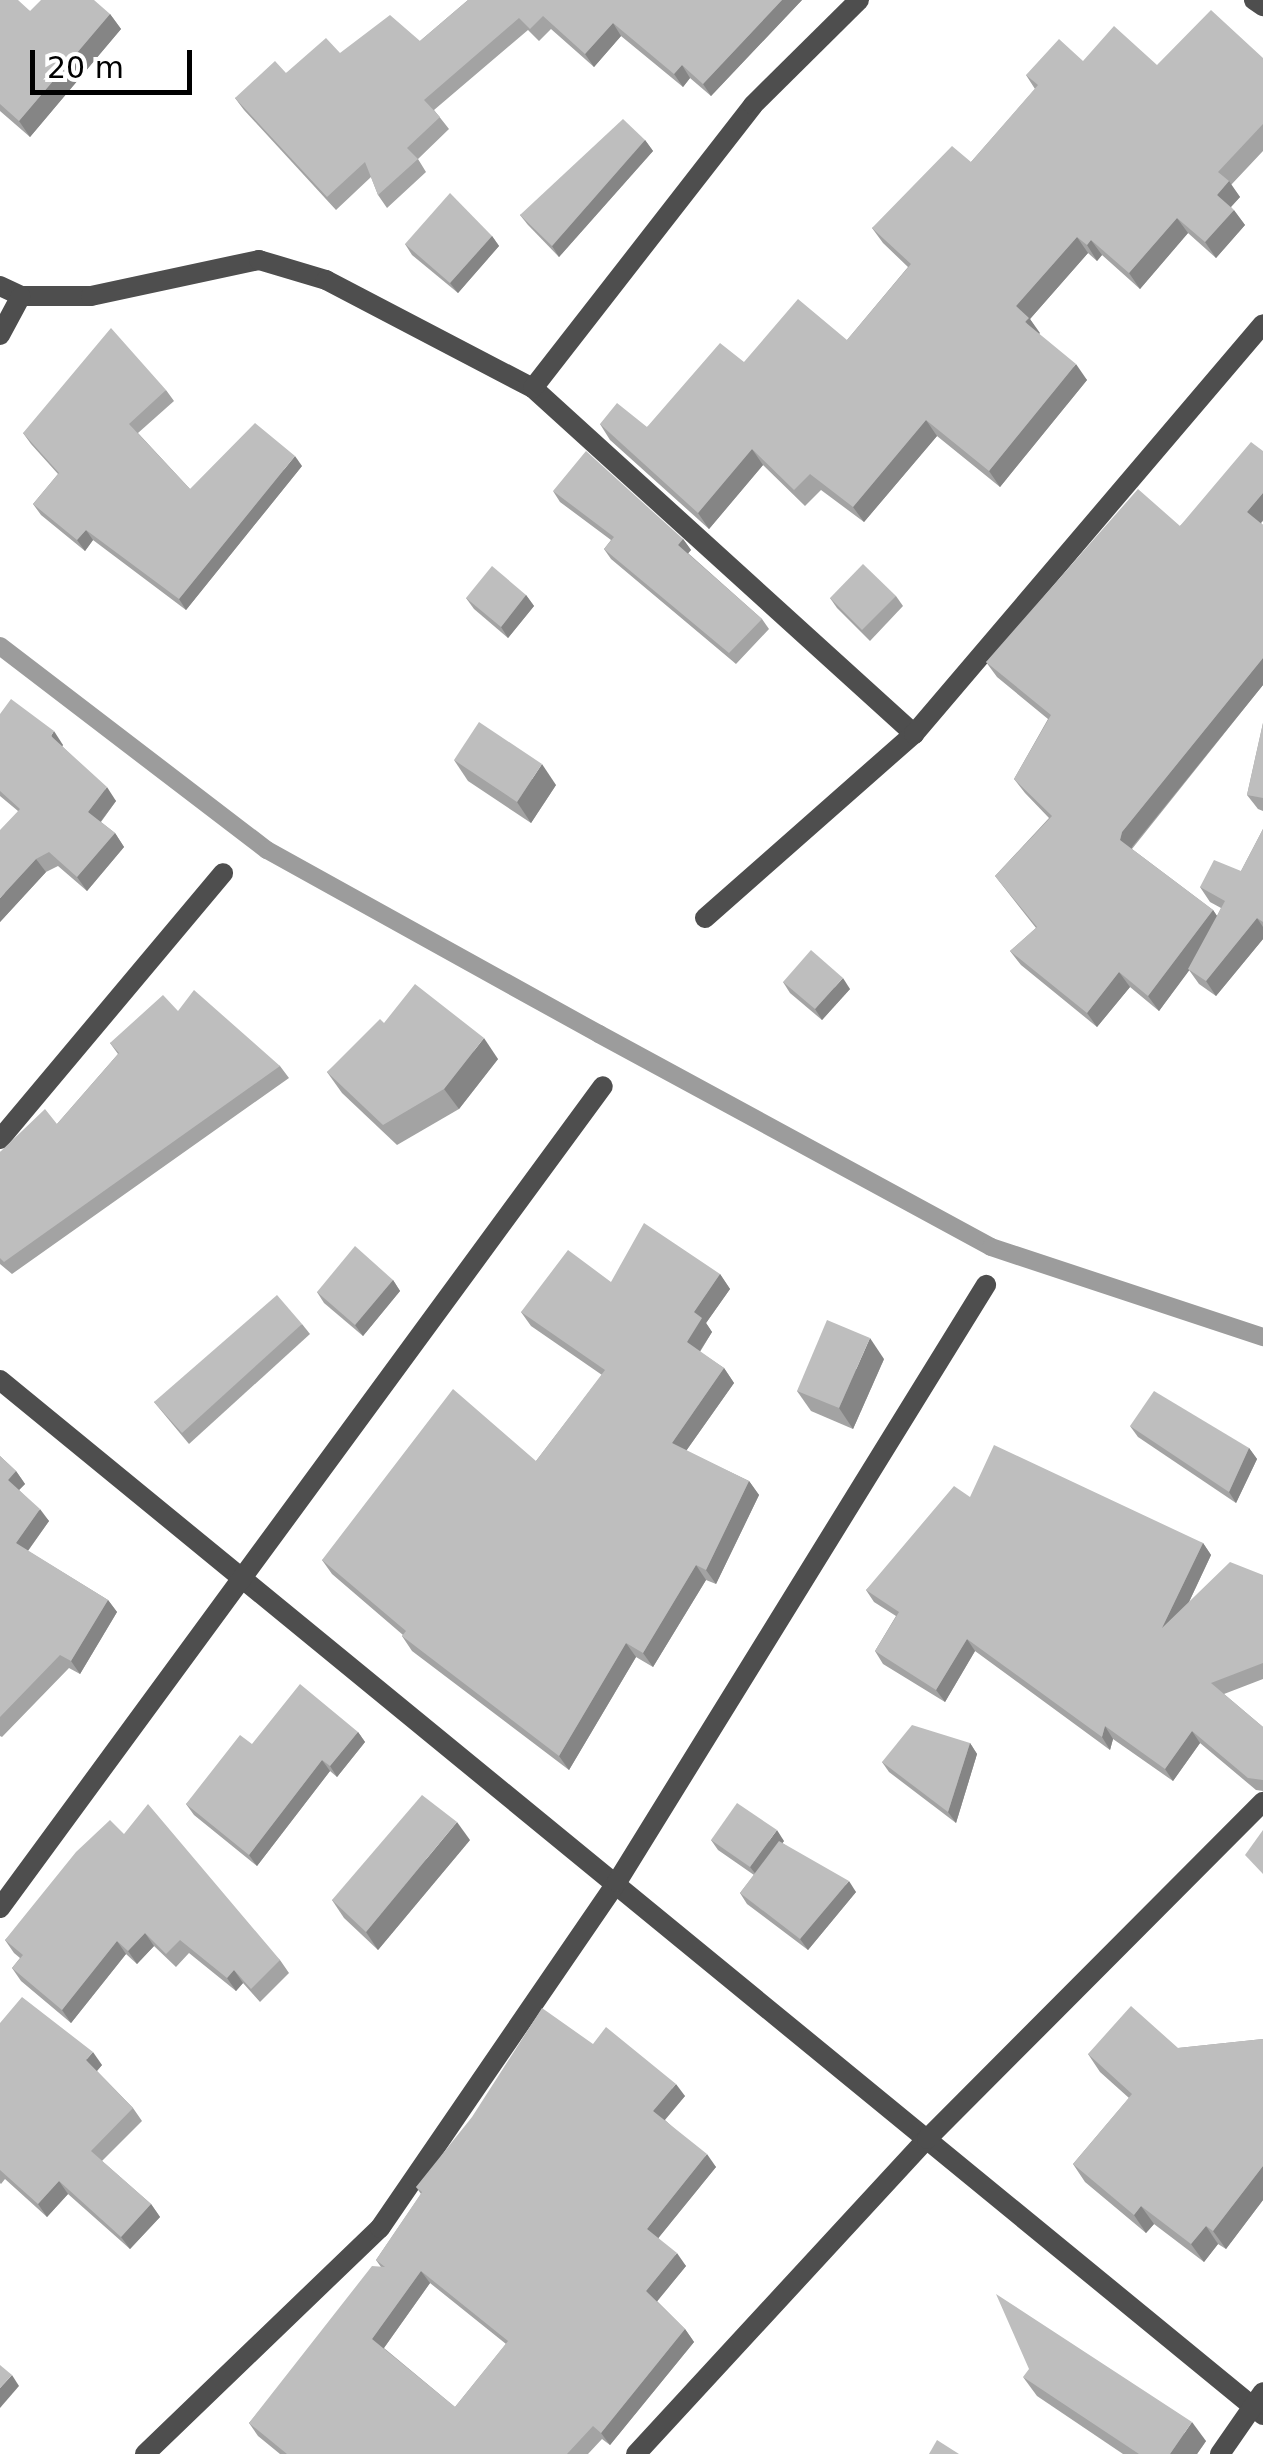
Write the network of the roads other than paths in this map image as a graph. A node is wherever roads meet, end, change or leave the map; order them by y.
1 (860, 0) edge
2 (1254, 0) edge
3 (1263, 6) edge
4 (0, 286) edge
5 (20, 296) junction
6 (1263, 324) edge
7 (0, 336) edge
8 (533, 388) junction
9 (914, 734) junction
10 (223, 873) dead end
11 (706, 918) dead end
12 (604, 1086) dead end
13 (0, 1138) edge
14 (986, 1285) dead end
15 (0, 1380) edge
16 (244, 1580) junction
17 (1263, 1802) edge
18 (617, 1882) junction
19 (0, 1908) edge
20 (927, 2139) junction
21 (1259, 2404) edge
22 (146, 2454) edge
23 (636, 2454) edge
24 (1220, 2454) edge

1 - 8 street
2 - 3 street
4 - 5 street
5 - 7 street
5 - 8 street
6 - 9 street
8 - 9 street
9 - 11 street
10 - 13 street
12 - 16 street
14 - 18 street
15 - 16 street
16 - 18 street
16 - 19 street
17 - 20 street
18 - 20 street
18 - 22 street
20 - 21 street
20 - 23 street
21 - 24 street

